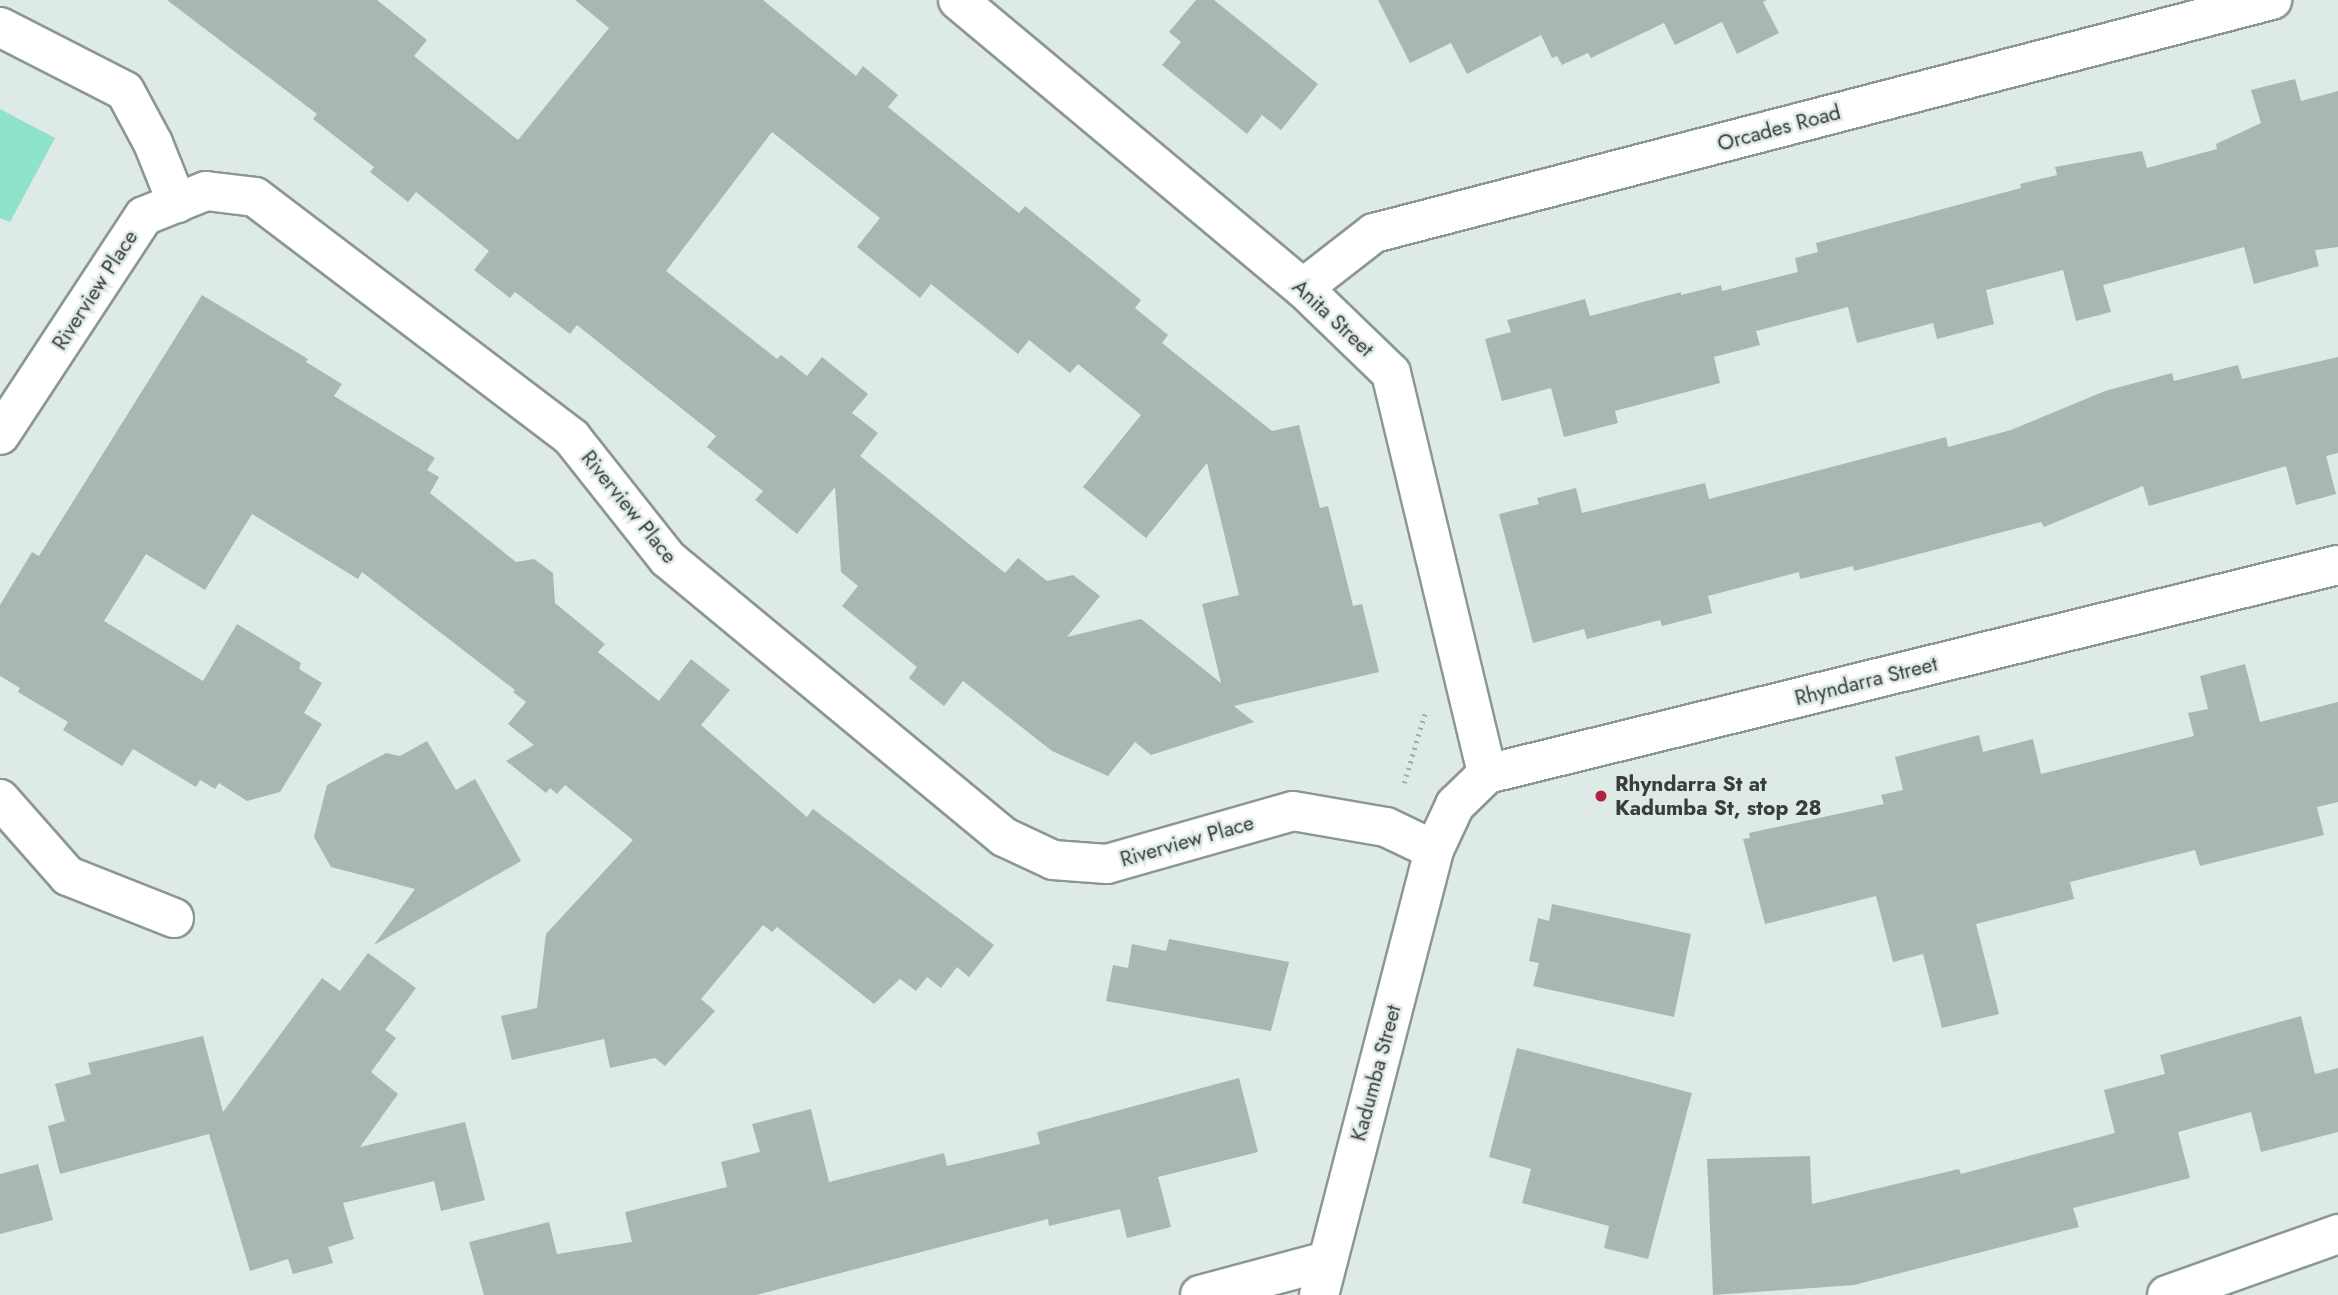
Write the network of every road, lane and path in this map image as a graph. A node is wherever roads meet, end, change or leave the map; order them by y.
1 (958, 0) edge
2 (2272, 0) edge
3 (0, 27) edge
4 (177, 203) junction
5 (1303, 288) junction
6 (0, 435) edge
7 (2338, 565) edge
8 (1427, 709) dead end
9 (1487, 774) junction
10 (1404, 783) dead end
11 (0, 799) edge
12 (1434, 850) junction
13 (174, 918) dead end
14 (2338, 1234) edge
15 (1323, 1278) edge
16 (1200, 1295) edge
17 (2166, 1295) edge

1 - 5 street, Anita Street
2 - 5 street, Orcades Road
3 - 4 street
4 - 6 street, Riverview Place
4 - 12 street, Riverview Place
5 - 9 street, Anita Street
7 - 9 street, Rhyndarra Street
8 - 10 path
9 - 12 street
11 - 13 street
12 - 15 street, Kadumba Street
14 - 17 street
15 - 16 street

